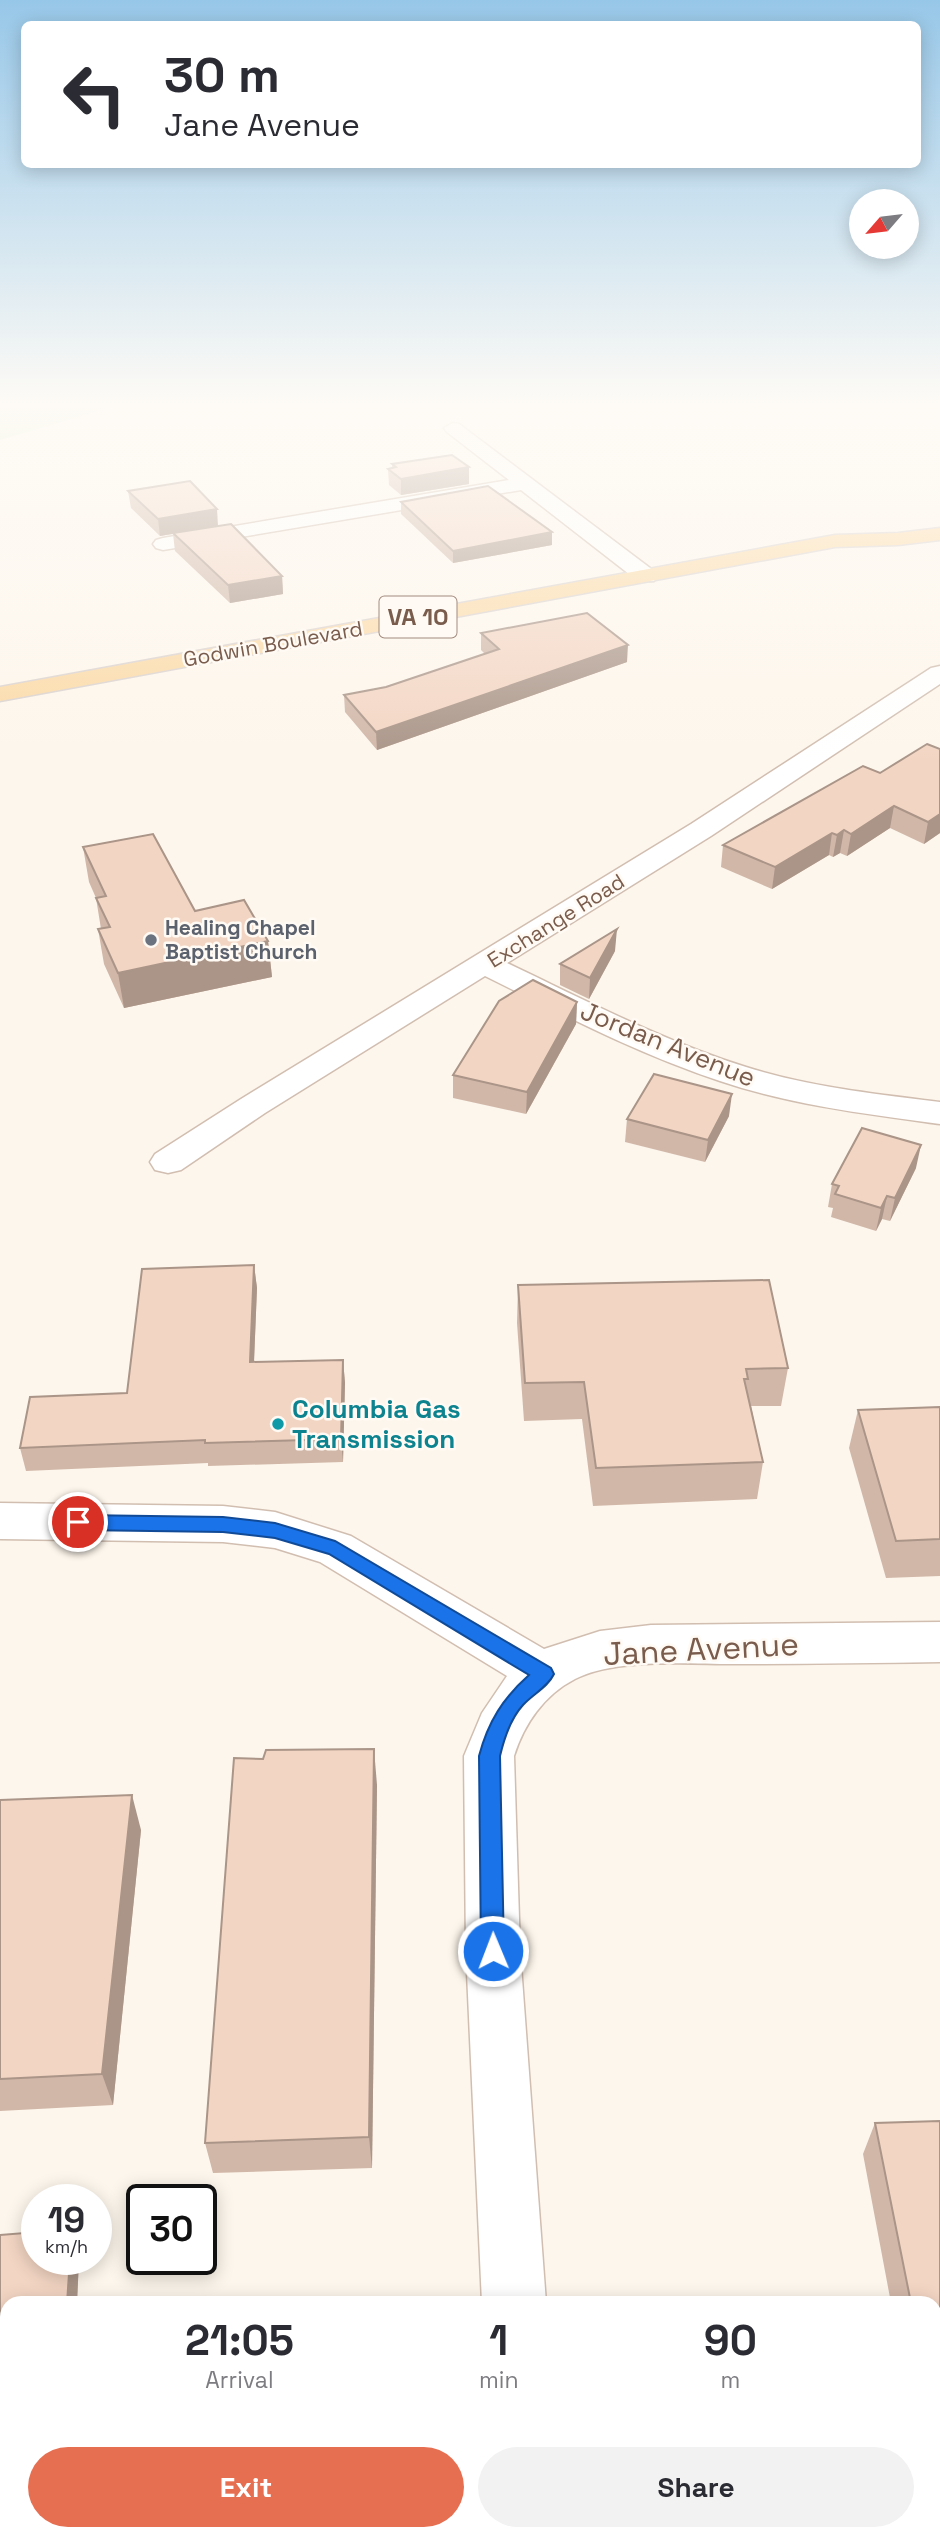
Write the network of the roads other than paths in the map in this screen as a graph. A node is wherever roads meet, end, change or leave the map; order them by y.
1 (273, 526) edge
2 (581, 526) edge
3 (877, 526) edge
4 (940, 534) edge
5 (835, 541) junction
6 (163, 544) edge
7 (646, 576) junction
8 (940, 673) edge
9 (0, 694) edge
10 (486, 965) junction
11 (940, 1113) edge
12 (168, 1162) dead end
13 (0, 1521) edge
14 (940, 1642) edge
15 (544, 1674) junction
16 (514, 2296) edge

1 - 6 street
2 - 7 street
3 - 5 main road, Godwin Boulevard / VA 10
4 - 5 main road, Godwin Boulevard / VA 10
5 - 7 main road, Godwin Boulevard / VA 10
7 - 9 main road, Godwin Boulevard / VA 10
8 - 10 street, Exchange Road
10 - 11 street, Jordan Avenue
10 - 12 street, Exchange Road
13 - 15 street
14 - 15 street, Jane Avenue
15 - 16 street, Jane Avenue

